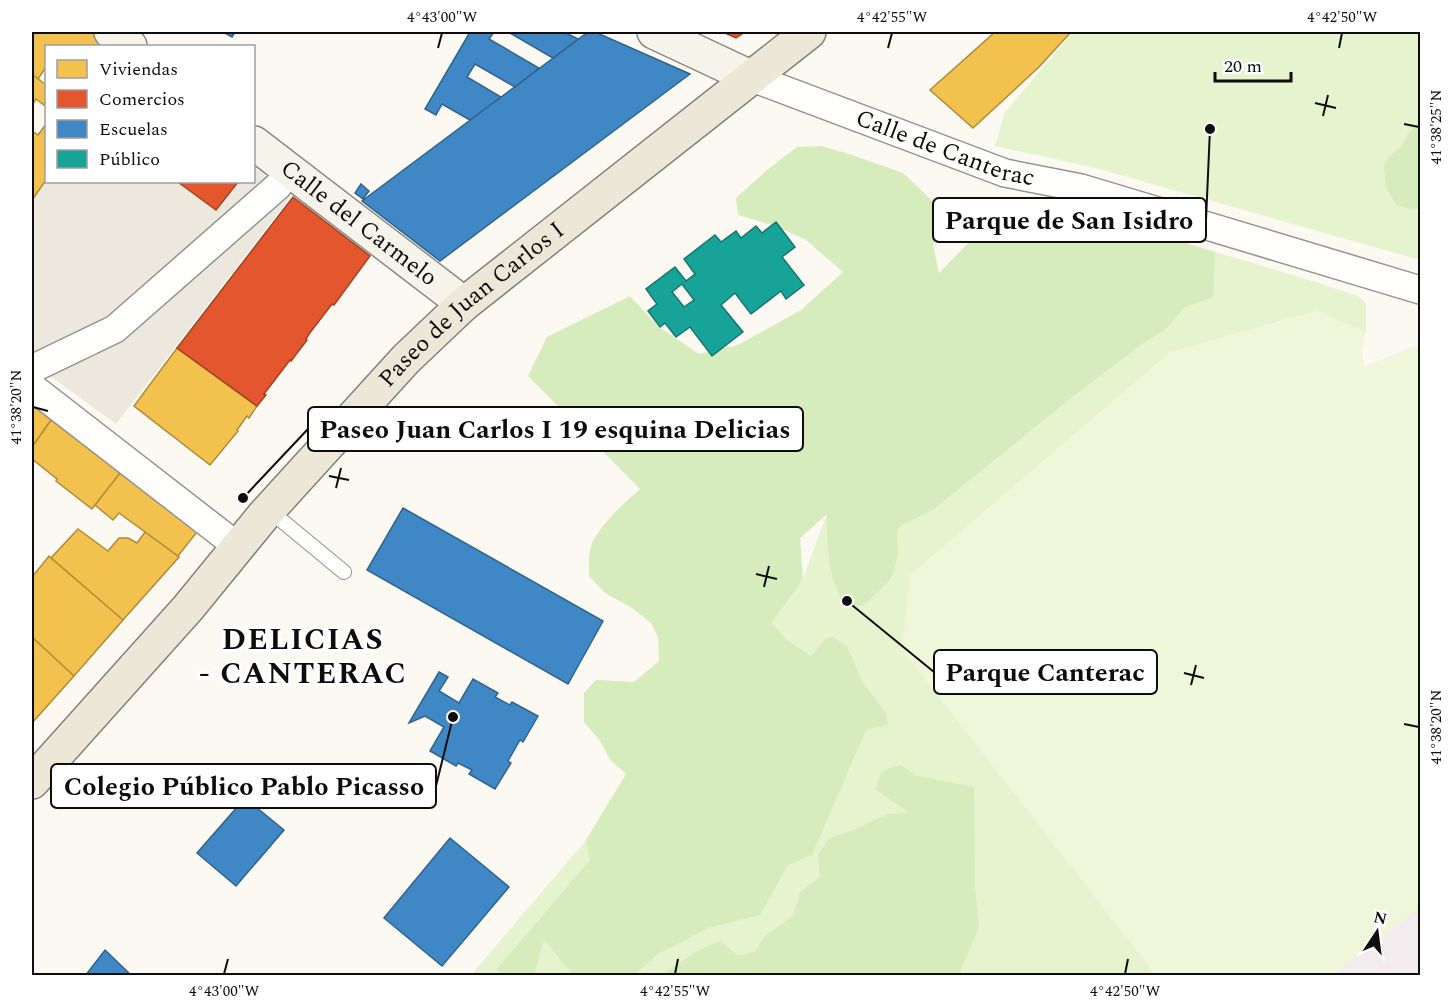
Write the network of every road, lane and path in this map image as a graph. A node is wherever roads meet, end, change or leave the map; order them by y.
1 (111, 32) edge
2 (654, 32) edge
3 (809, 32) edge
4 (129, 45) edge
5 (750, 77) junction
6 (255, 144) edge
7 (290, 170) junction
8 (1420, 290) edge
9 (464, 304) junction
10 (32, 369) edge
11 (32, 387) edge
12 (269, 510) junction
13 (237, 546) junction
14 (344, 572) dead end
15 (32, 782) edge

1 - 4 street
2 - 5 street, Calle de Canterac
3 - 5 main road, Paseo de Juan Carlos I
5 - 8 street, Calle de Canterac
5 - 9 main road, Paseo de Juan Carlos I
6 - 7 street, Calle del Carmelo
7 - 9 street, Calle del Carmelo
7 - 10 street
9 - 12 main road, Paseo de Juan Carlos I
11 - 13 street
12 - 13 main road, Paseo de Juan Carlos I
12 - 14 lane
13 - 15 main road, Paseo de Juan Carlos I

